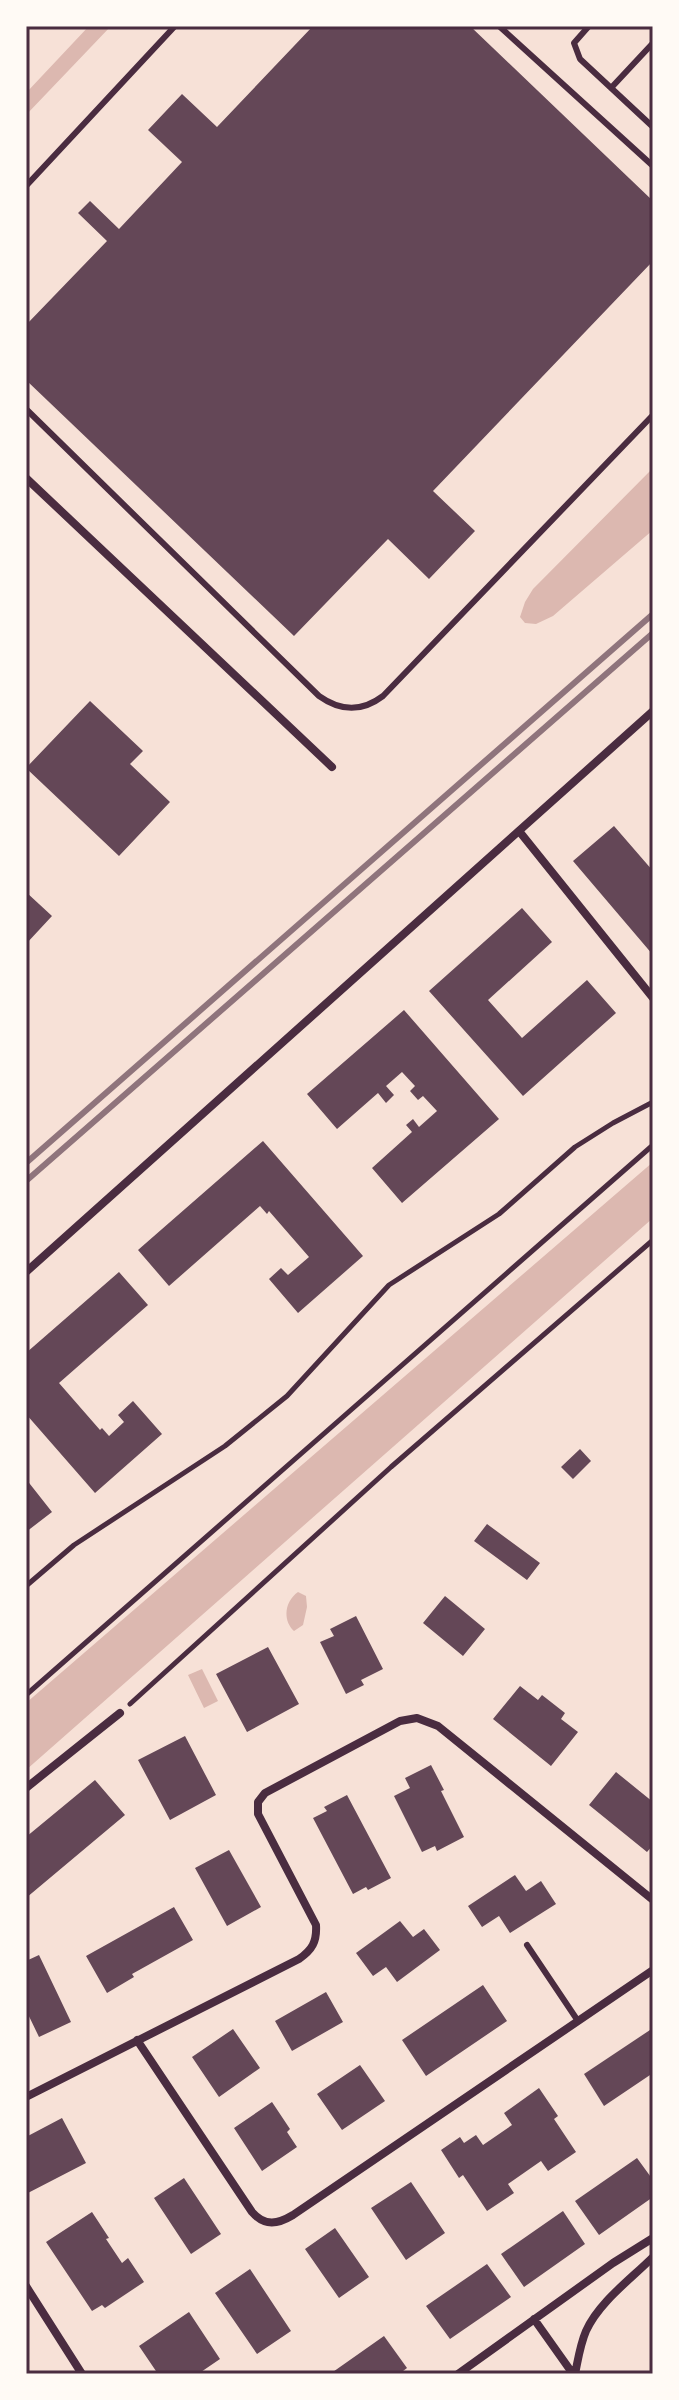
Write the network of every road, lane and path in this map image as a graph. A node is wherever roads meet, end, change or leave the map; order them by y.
1 (175, 26) edge
2 (589, 26) edge
3 (504, 28) edge
4 (653, 43) edge
5 (611, 88) junction
6 (653, 127) edge
7 (653, 166) edge
8 (26, 186) edge
9 (26, 409) edge
10 (653, 415) edge
11 (26, 478) edge
12 (653, 711) edge
13 (332, 767) dead end
14 (519, 831) junction
15 (653, 998) edge
16 (653, 1102) edge
17 (653, 1145) edge
18 (653, 1240) edge
19 (26, 1272) edge
20 (26, 1586) edge
21 (26, 1695) edge
22 (120, 1713) joint
23 (26, 1788) edge
24 (653, 1900) edge
25 (527, 1945) dead end
26 (653, 1970) edge
27 (578, 2021) junction
28 (137, 2040) junction
29 (26, 2097) edge
30 (653, 2238) edge
31 (653, 2257) edge
32 (26, 2286) edge
33 (534, 2319) junction
34 (82, 2374) edge
35 (458, 2374) edge
36 (574, 2374) edge

1 - 8 lane
2 - 5 lane
3 - 7 lane
4 - 5 lane
5 - 6 lane
9 - 10 lane
11 - 13 street
12 - 14 street
14 - 15 street
14 - 19 street
16 - 20 path
17 - 21 path
18 - 22 path
22 - 23 street
24 - 28 street
25 - 27 lane
26 - 27 street
27 - 28 street
28 - 29 street
30 - 33 street
31 - 36 street
32 - 34 street
33 - 35 street
33 - 36 street

